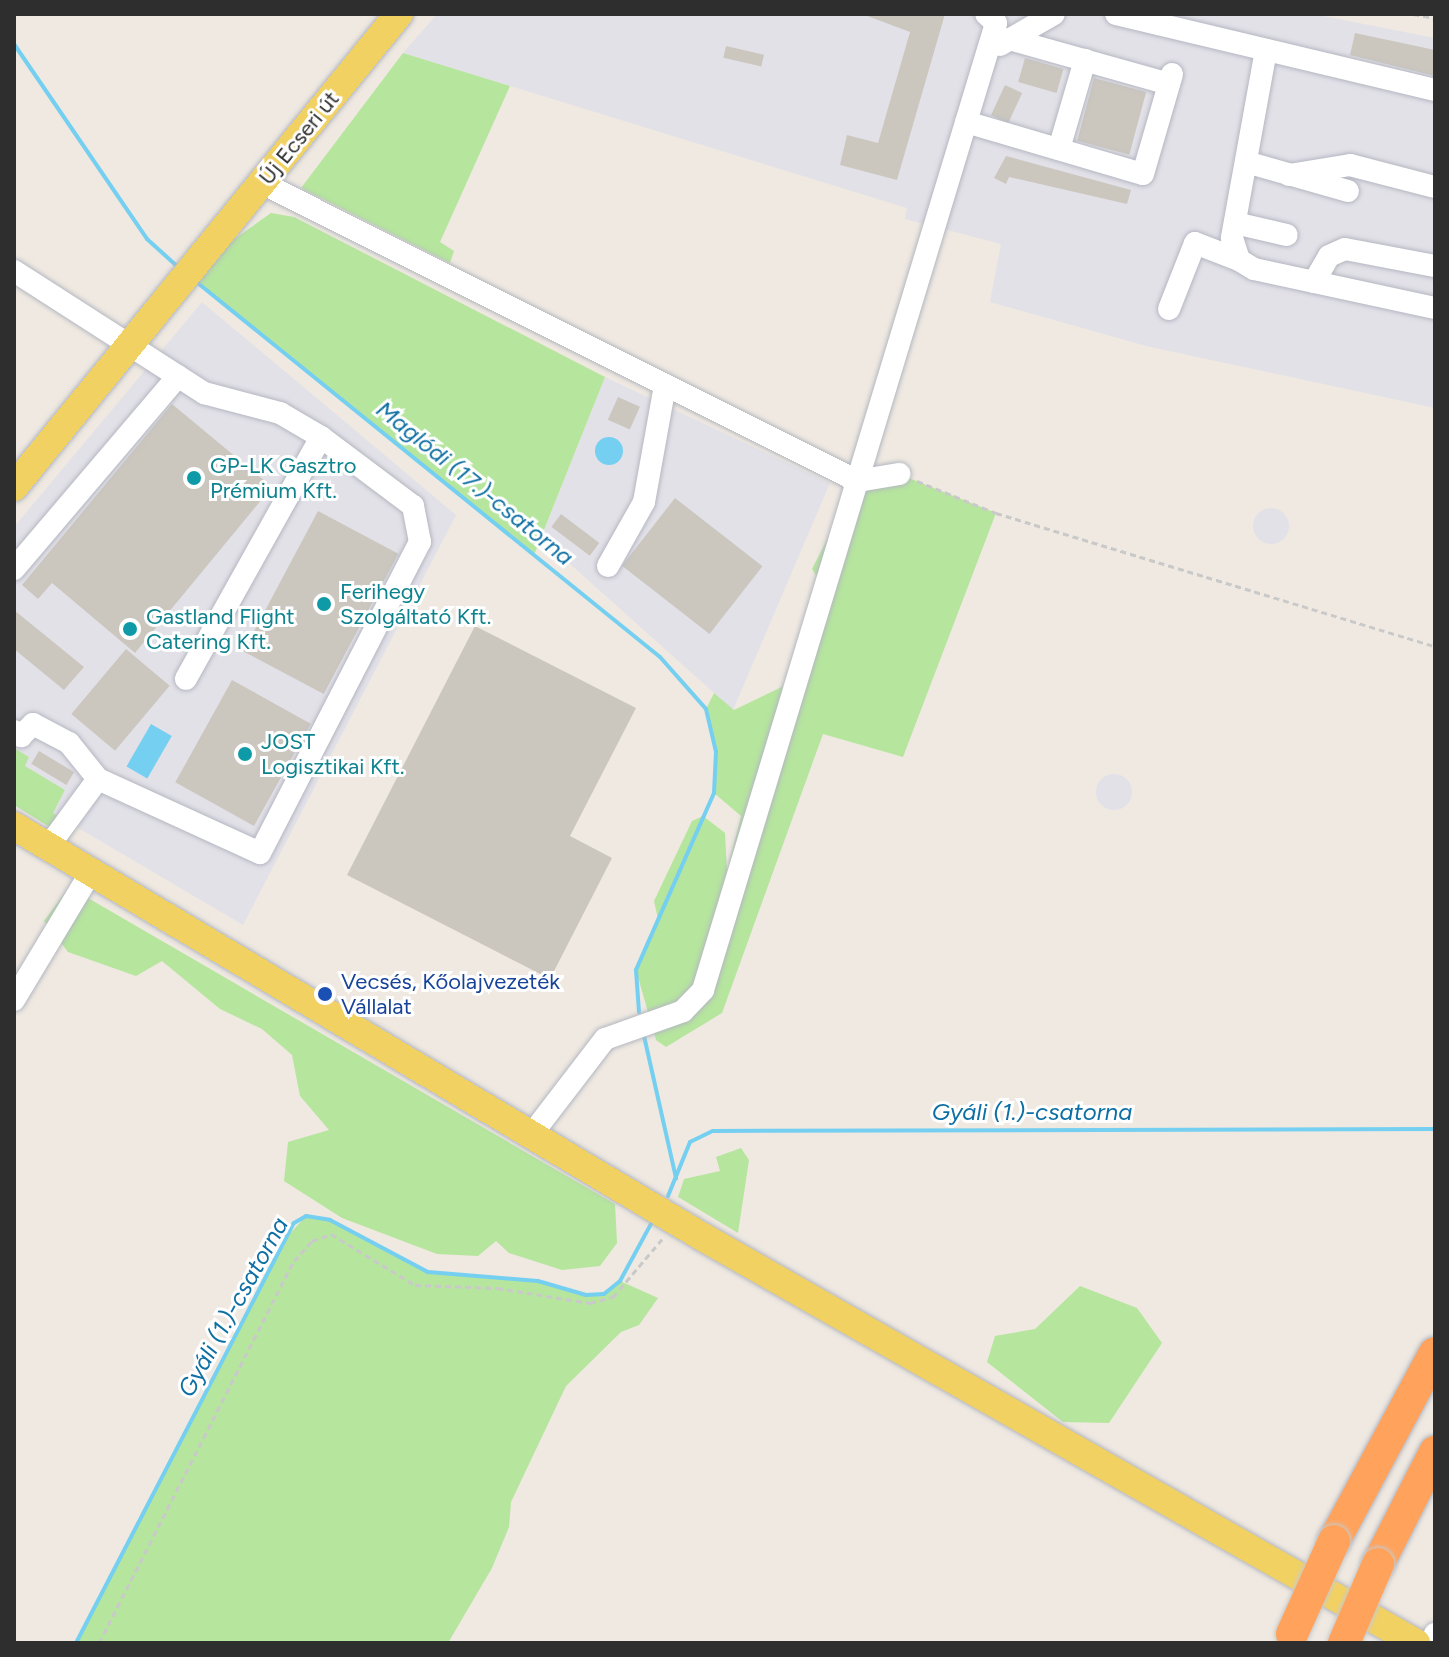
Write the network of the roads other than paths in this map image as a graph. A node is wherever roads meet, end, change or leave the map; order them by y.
1 (399, 14) edge
2 (986, 14) edge
3 (1054, 14) edge
4 (1116, 14) edge
5 (1009, 39) junction
6 (1266, 50) junction
7 (986, 56) junction
8 (1085, 60) junction
9 (1435, 90) edge
10 (966, 122) junction
11 (1059, 149) junction
12 (1246, 162) junction
13 (1289, 175) junction
14 (262, 183) junction
15 (1435, 187) edge
16 (1348, 191) dead end
17 (1235, 223) junction
18 (1287, 235) dead end
19 (1239, 260) junction
20 (1435, 266) edge
21 (14, 271) edge
22 (1314, 282) junction
23 (1435, 307) edge
24 (1169, 309) dead end
25 (131, 343) junction
26 (178, 376) junction
27 (665, 385) junction
28 (321, 437) junction
29 (899, 474) road end
30 (857, 481) junction
31 (14, 487) edge
32 (608, 566) dead end
33 (14, 569) edge
34 (186, 679) dead end
35 (14, 731) edge
36 (98, 779) junction
37 (14, 826) edge
38 (48, 847) junction
39 (91, 872) junction
40 (14, 1000) edge
41 (532, 1134) junction
42 (1435, 1353) edge
43 (1435, 1452) edge
44 (1435, 1634) edge
45 (1290, 1638) edge
46 (1344, 1643) edge
47 (1416, 1643) edge
48 (1431, 1643) edge

1 - 14 main road, Új Ecseri út
2 - 7 lane
3 - 5 lane
4 - 6 lane
5 - 7 lane
5 - 8 lane
6 - 9 lane
6 - 12 lane
7 - 10 lane
8 - 11 lane
8 - 11 lane
10 - 11 lane
10 - 30 lane
12 - 13 lane
12 - 17 lane
13 - 15 lane
13 - 16 lane
14 - 25 main road, Új Ecseri út
14 - 27 lane
17 - 18 lane
17 - 19 lane
19 - 22 lane
19 - 24 lane
20 - 22 lane
21 - 25 lane
22 - 23 lane
25 - 26 lane
25 - 31 main road
26 - 28 lane
26 - 33 lane
27 - 30 lane
27 - 32 lane
28 - 34 lane
28 - 36 lane
29 - 30 lane
30 - 41 lane
35 - 36 lane
36 - 38 lane
37 - 38 main road
38 - 39 main road
39 - 40 lane
39 - 41 main road
41 - 47 main road
42 - 45 highway, bridge
43 - 46 highway, bridge
44 - 48 lane

